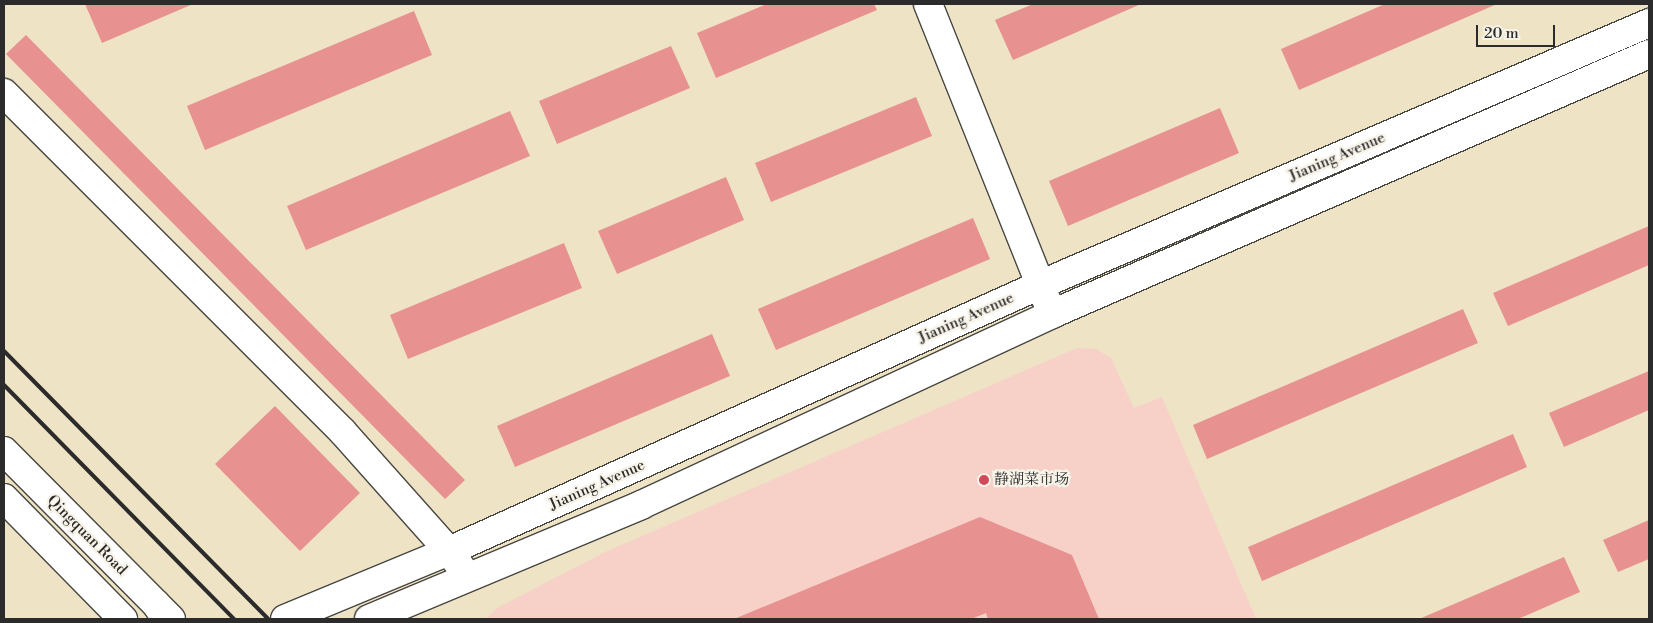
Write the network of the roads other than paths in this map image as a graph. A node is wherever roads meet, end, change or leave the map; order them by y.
1 (928, 4) edge
2 (1649, 23) edge
3 (1649, 54) edge
4 (4, 93) edge
5 (1042, 284) junction
6 (1052, 314) junction
7 (4, 451) edge
8 (4, 498) edge
9 (449, 551) junction
10 (468, 577) junction
11 (97, 593) junction
12 (164, 614) edge
13 (103, 619) edge
14 (123, 619) edge
15 (285, 619) edge
16 (369, 619) edge

1 - 5 main road
2 - 5 main road, Jianing Avenue
3 - 6 main road, Jianing Avenue
4 - 9 main road
5 - 6 main road
5 - 9 main road, Jianing Avenue
6 - 10 main road, Jianing Avenue
7 - 12 main road, Qingquan Road
8 - 11 main road
9 - 10 main road
9 - 15 main road, Jianing Avenue
10 - 16 main road, Jianing Avenue
11 - 13 main road
11 - 14 main road

